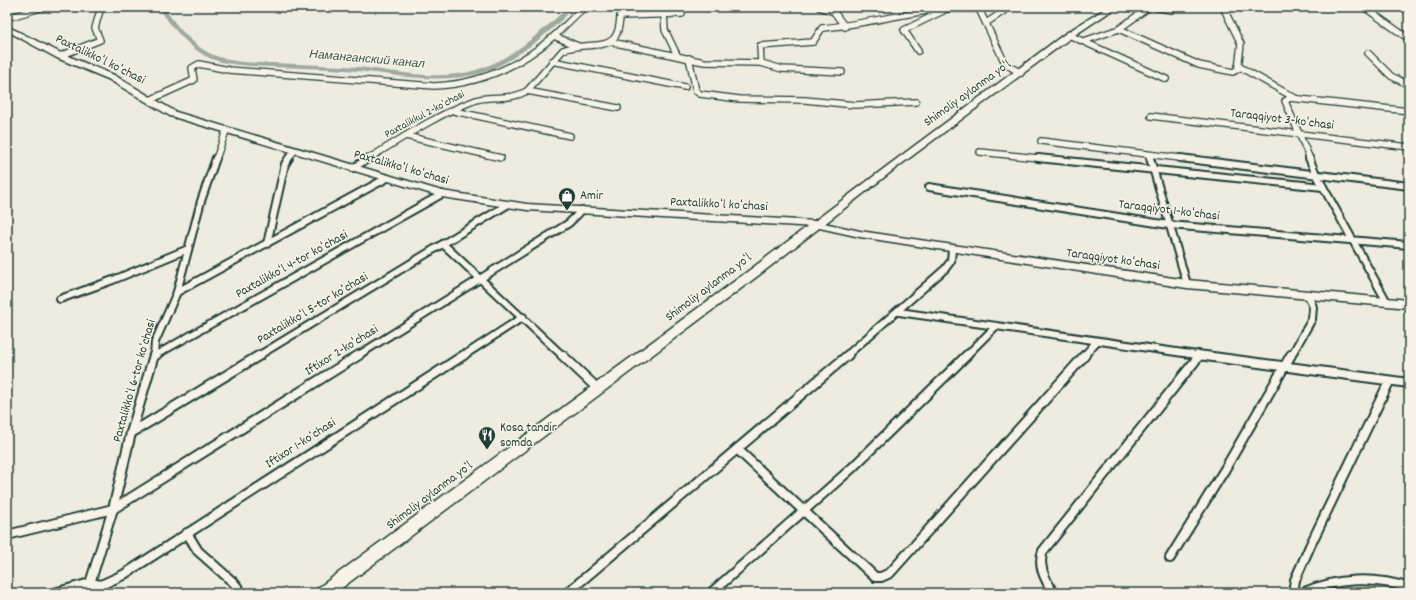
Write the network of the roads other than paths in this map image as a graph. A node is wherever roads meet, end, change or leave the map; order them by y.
1 (44, 7) edge
2 (101, 7) edge
3 (585, 7) edge
4 (620, 7) edge
5 (819, 7) edge
6 (1010, 7) edge
7 (1113, 7) edge
8 (1149, 7) edge
9 (1154, 7) edge
10 (1223, 7) edge
11 (1364, 7) edge
12 (936, 8) edge
13 (979, 8) edge
14 (947, 9) junction
15 (1171, 10) dead end
16 (682, 14) dead end
17 (662, 15) junction
18 (621, 16) junction
19 (7, 18) edge
20 (986, 24) junction
21 (7, 28) edge
22 (845, 28) junction
23 (1119, 29) junction
24 (1069, 35) junction
25 (554, 36) junction
26 (1409, 39) edge
27 (1084, 41) junction
28 (611, 42) junction
29 (583, 47) junction
30 (918, 51) dead end
31 (1368, 53) dead end
32 (60, 56) junction
33 (677, 56) junction
34 (688, 58) junction
35 (552, 61) junction
36 (761, 63) junction
37 (1238, 66) junction
38 (842, 72) dead end
39 (1021, 73) junction
40 (1166, 79) dead end
41 (1409, 85) edge
42 (685, 87) dead end
43 (527, 91) junction
44 (1295, 98) junction
45 (150, 100) junction
46 (916, 102) dead end
47 (618, 108) dead end
48 (454, 111) junction
49 (1409, 111) edge
50 (1152, 116) dead end
51 (226, 131) junction
52 (1298, 133) junction
53 (406, 136) junction
54 (570, 136) dead end
55 (1041, 141) dead end
56 (1409, 147) edge
57 (294, 151) junction
58 (980, 152) dead end
59 (1149, 155) junction
60 (501, 158) dead end
61 (353, 168) junction
62 (1155, 170) junction
63 (1316, 174) junction
64 (387, 178) junction
65 (1409, 186) edge
66 (929, 187) dead end
67 (1323, 187) junction
68 (442, 194) junction
69 (507, 205) junction
70 (582, 210) junction
71 (816, 224) junction
72 (1169, 225) junction
73 (1353, 240) junction
74 (267, 244) junction
75 (443, 244) junction
76 (1409, 245) edge
77 (188, 249) junction
78 (952, 249) junction
79 (480, 278) junction
80 (1187, 284) junction
81 (177, 292) junction
82 (1308, 295) junction
83 (60, 299) dead end
84 (1387, 302) junction
85 (1409, 304) edge
86 (899, 312) junction
87 (523, 316) junction
88 (996, 326) junction
89 (1097, 341) junction
90 (154, 356) junction
91 (1199, 356) junction
92 (1284, 367) junction
93 (1389, 382) junction
94 (1409, 383) edge
95 (597, 388) junction
96 (131, 433) junction
97 (737, 449) junction
98 (113, 509) junction
99 (803, 511) junction
100 (187, 533) junction
101 (7, 535) edge
102 (1170, 558) dead end
103 (90, 583) junction
104 (1409, 588) edge
105 (54, 593) edge
106 (87, 593) edge
107 (242, 593) edge
108 (323, 593) edge
109 (567, 593) edge
110 (712, 593) edge
111 (1053, 593) edge
112 (1293, 593) edge
113 (1302, 593) edge

1 - 19 street
2 - 32 street
3 - 25 street
4 - 18 street
5 - 22 street
6 - 20 street
7 - 24 main road, Shimoliy aylanma yoʻl
8 - 23 street
9 - 15 street
10 - 37 street
11 - 26 street
12 - 14 street
12 - 22 street
13 - 14 street
13 - 20 street
14 - 30 street
16 - 17 street
17 - 18 street
17 - 33 street
18 - 28 street
20 - 39 street
21 - 32 street, Paxtalikkoʻl koʻchasi
22 - 36 street
23 - 27 street
23 - 37 street
24 - 27 street
24 - 39 main road, Shimoliy aylanma yoʻl
25 - 29 street
25 - 45 street
27 - 40 street
28 - 29 street, Paxtalikkul 2-koʻchasi
28 - 33 street
29 - 35 street, Paxtalikkul 2-koʻchasi
31 - 41 street
32 - 45 street, Paxtalikkoʻl koʻchasi
33 - 34 street
34 - 36 street
34 - 46 street
35 - 42 street
35 - 43 street, Paxtalikkul 2-koʻchasi
36 - 38 street
37 - 44 street
39 - 71 main road, Shimoliy aylanma yoʻl
43 - 47 street
43 - 48 street, Paxtalikkul 2-koʻchasi
44 - 49 street
44 - 52 street
45 - 51 street, Paxtalikkoʻl koʻchasi
48 - 53 street, Paxtalikkul 2-koʻchasi
48 - 54 street
50 - 52 street, Taraqqiyot 3-koʻchasi
51 - 57 street, Paxtalikkoʻl koʻchasi
51 - 77 street, Paxtalikkoʻl 6-tor koʻchasi
52 - 56 street, Taraqqiyot 3-koʻchasi
52 - 63 street
53 - 60 street
53 - 61 street, Paxtalikkul 2-koʻchasi
55 - 59 street
57 - 61 street, Paxtalikkoʻl koʻchasi
57 - 74 street
58 - 62 street
59 - 62 street
59 - 63 street
61 - 64 street, Paxtalikkoʻl koʻchasi
62 - 67 street
62 - 72 street
63 - 65 street
63 - 67 street
64 - 68 street, Paxtalikkoʻl koʻchasi
64 - 74 street
66 - 72 street, Taraqqiyot 1-koʻchasi
67 - 73 street
68 - 69 street, Paxtalikkoʻl koʻchasi
68 - 90 street, Paxtalikkoʻl 4-tor koʻchasi
69 - 70 street, Paxtalikkoʻl koʻchasi
69 - 75 street, Paxtalikkoʻl 5-tor koʻchasi
70 - 71 street, Paxtalikkoʻl koʻchasi
70 - 79 street, Iftixor 2-koʻchasi
71 - 78 street, Taraqqiyot koʻchasi
71 - 95 main road, Shimoliy aylanma yoʻl
72 - 73 street, Taraqqiyot 1-koʻchasi
72 - 80 street
73 - 76 street, Taraqqiyot 1-koʻchasi
73 - 84 street
74 - 81 street
75 - 79 street
75 - 96 street, Paxtalikkoʻl 5-tor koʻchasi
77 - 81 street, Paxtalikkoʻl 6-tor koʻchasi
77 - 83 street
78 - 80 street, Taraqqiyot koʻchasi
78 - 86 street
79 - 87 street
79 - 98 street, Iftixor 2-koʻchasi
80 - 82 street, Taraqqiyot koʻchasi
81 - 90 street, Paxtalikkoʻl 6-tor koʻchasi
82 - 84 street, Taraqqiyot koʻchasi
82 - 92 street
84 - 85 street, Taraqqiyot koʻchasi
86 - 88 street
86 - 97 street
87 - 95 street
87 - 100 street, Iftixor 1-koʻchasi
88 - 89 street
88 - 99 street
89 - 91 street
89 - 99 street
90 - 96 street, Paxtalikkoʻl 6-tor koʻchasi
91 - 92 street
91 - 111 street
92 - 93 street
92 - 102 street
93 - 94 street
93 - 112 street
95 - 108 main road, Shimoliy aylanma yoʻl
96 - 98 street, Paxtalikkoʻl 6-tor koʻchasi
97 - 99 street
97 - 109 street
98 - 101 street, Iftixor 2-koʻchasi
98 - 103 street, Paxtalikkoʻl 6-tor koʻchasi
99 - 110 street
100 - 103 street, Iftixor 1-koʻchasi
100 - 107 street
103 - 105 street, Iftixor 1-koʻchasi
103 - 106 street, Paxtalikkoʻl 6-tor koʻchasi
104 - 113 street

